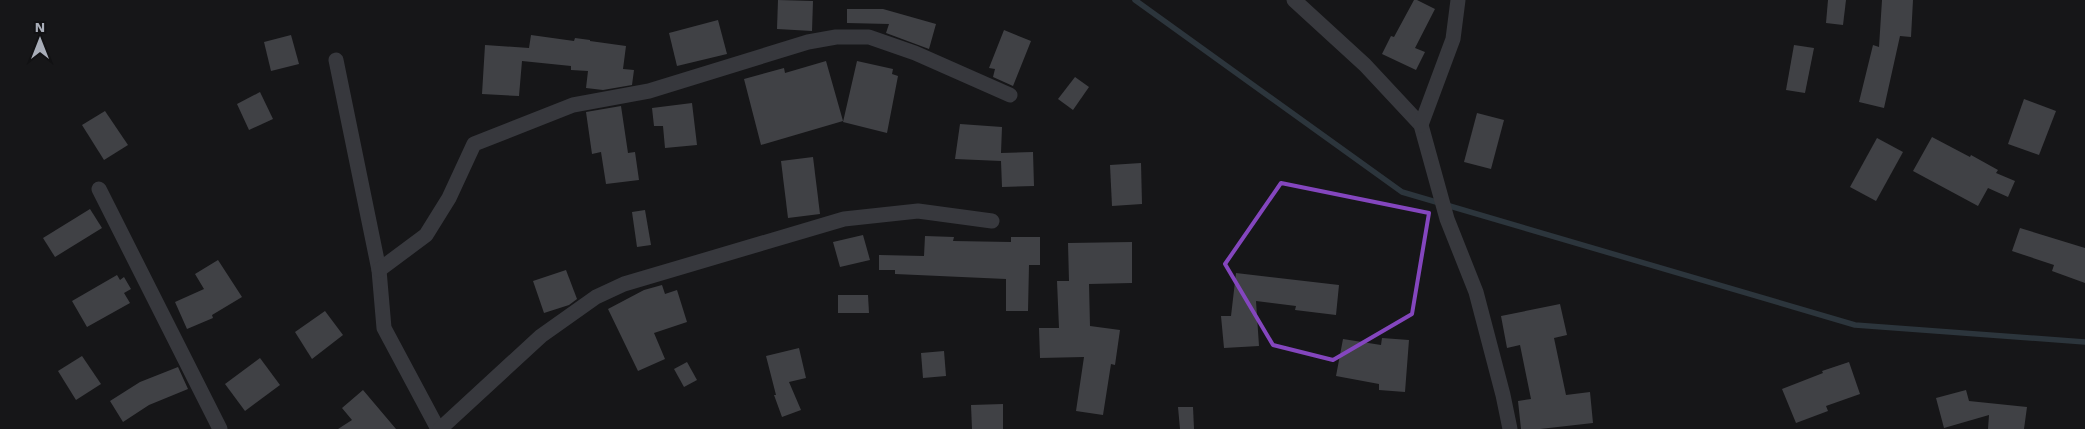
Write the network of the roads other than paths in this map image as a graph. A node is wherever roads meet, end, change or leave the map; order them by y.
1 (1294, 0) edge
2 (1458, 0) edge
3 (336, 60) dead end
4 (1010, 95) dead end
5 (1421, 125) junction
6 (99, 189) dead end
7 (992, 221) dead end
8 (379, 270) junction
9 (220, 429) edge
10 (439, 429) edge
11 (1510, 429) edge

1 - 5 street
2 - 5 street
3 - 8 street
4 - 8 street
5 - 11 street
6 - 9 street
7 - 10 street
8 - 10 street

